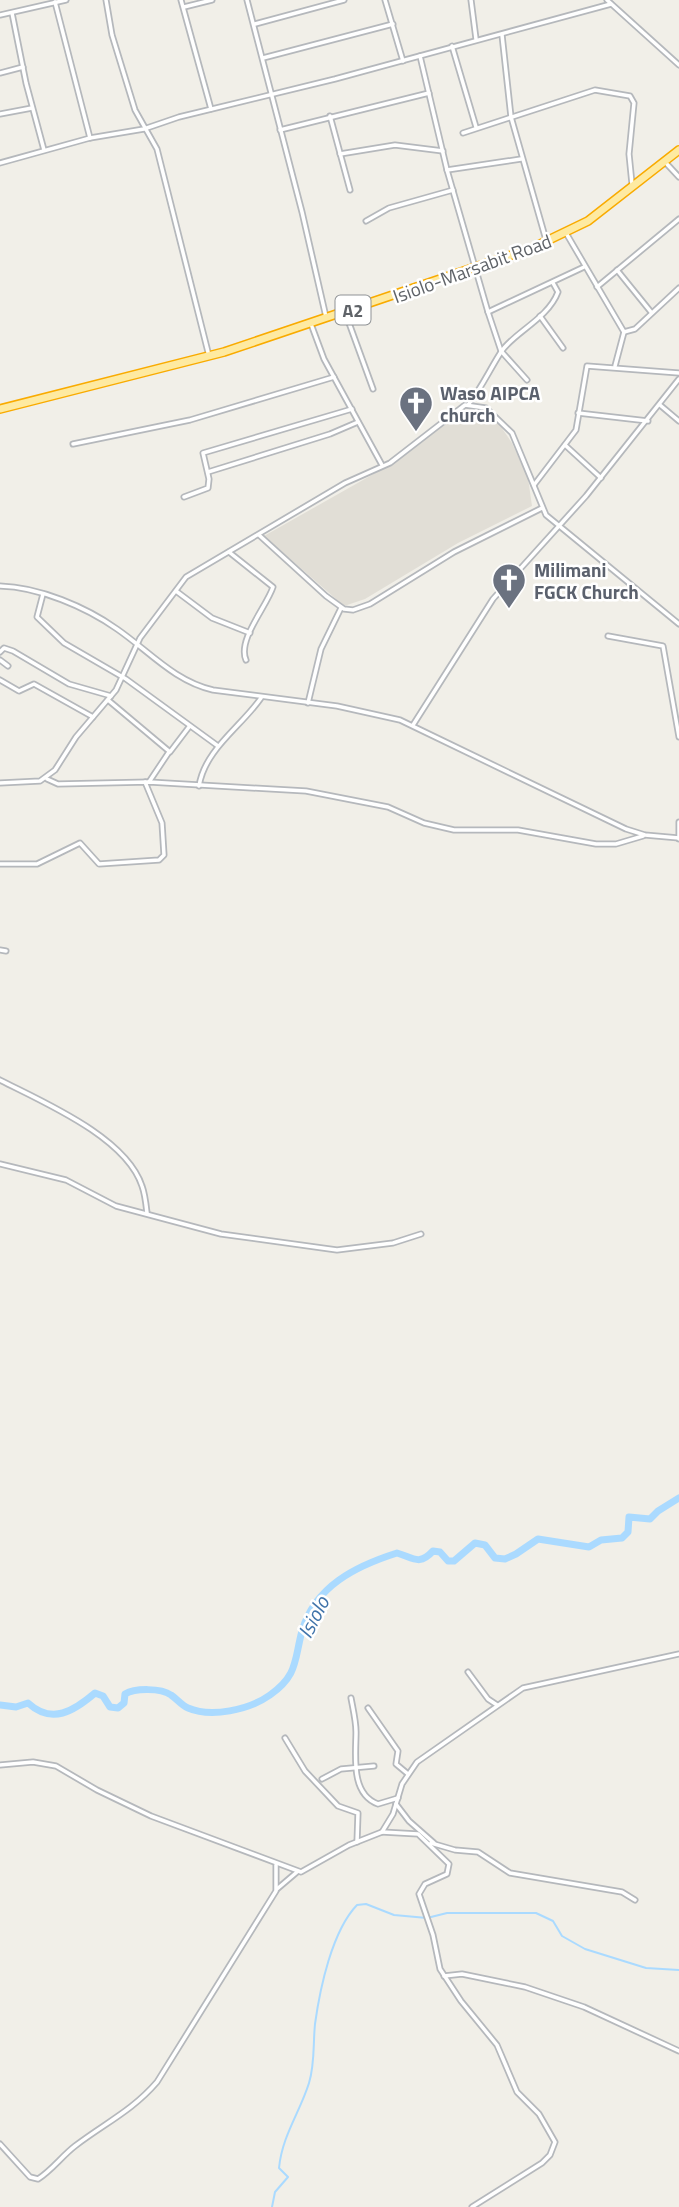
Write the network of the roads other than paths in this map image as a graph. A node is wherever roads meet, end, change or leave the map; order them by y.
1 (66, 0) edge
2 (106, 0) edge
3 (181, 0) edge
4 (212, 0) edge
5 (247, 0) edge
6 (344, 0) edge
7 (385, 0) edge
8 (471, 0) edge
9 (607, 0) edge
10 (55, 2) junction
11 (611, 4) junction
12 (183, 7) junction
13 (12, 13) junction
14 (0, 15) edge
15 (255, 24) junction
16 (393, 24) junction
17 (502, 34) junction
18 (476, 39) junction
19 (452, 46) junction
20 (420, 56) junction
21 (263, 58) junction
22 (402, 61) junction
23 (679, 65) edge
24 (23, 67) junction
25 (0, 73) edge
26 (271, 93) junction
27 (429, 93) junction
28 (33, 108) junction
29 (211, 109) junction
30 (0, 114) edge
31 (330, 116) junction
32 (511, 117) junction
33 (475, 127) junction
34 (144, 130) junction
35 (280, 130) junction
36 (463, 132) dead end
37 (90, 138) junction
38 (44, 150) junction
39 (679, 150) edge
40 (443, 151) junction
41 (340, 154) junction
42 (521, 159) junction
43 (665, 162) junction
44 (0, 163) edge
45 (447, 170) junction
46 (679, 177) edge
47 (350, 190) dead end
48 (453, 190) junction
49 (632, 190) junction
50 (679, 219) edge
51 (366, 221) dead end
52 (566, 233) junction
53 (547, 242) junction
54 (585, 267) junction
55 (475, 269) junction
56 (617, 270) junction
57 (553, 283) junction
58 (597, 287) junction
59 (679, 288) edge
60 (345, 312) junction
61 (488, 312) junction
62 (652, 313) junction
63 (540, 316) junction
64 (326, 319) junction
65 (311, 324) junction
66 (624, 332) junction
67 (563, 348) dead end
68 (501, 351) junction
69 (209, 356) junction
70 (615, 366) junction
71 (679, 373) edge
72 (334, 377) junction
73 (679, 379) edge
74 (527, 380) dead end
75 (373, 389) dead end
76 (468, 405) junction
77 (660, 405) junction
78 (0, 409) edge
79 (352, 409) junction
80 (578, 413) junction
81 (648, 421) junction
82 (679, 421) edge
83 (358, 422) junction
84 (73, 444) dead end
85 (565, 445) junction
86 (382, 465) junction
87 (208, 472) junction
88 (601, 478) junction
89 (534, 485) junction
90 (184, 496) dead end
91 (541, 508) junction
92 (560, 526) junction
93 (259, 535) junction
94 (228, 551) junction
95 (0, 586) edge
96 (176, 591) junction
97 (43, 594) junction
98 (341, 608) junction
99 (679, 624) edge
100 (250, 633) junction
101 (608, 636) dead end
102 (136, 644) junction
103 (0, 652) edge
104 (0, 660) edge
105 (246, 660) dead end
106 (8, 666) dead end
107 (122, 676) junction
108 (0, 681) edge
109 (262, 697) junction
110 (109, 698) junction
111 (308, 703) junction
112 (93, 718) junction
113 (413, 725) junction
114 (189, 727) junction
115 (679, 737) edge
116 (218, 746) junction
117 (170, 752) junction
118 (47, 779) junction
119 (147, 782) junction
120 (0, 783) edge
121 (199, 786) junction
122 (679, 822) edge
123 (645, 835) junction
124 (679, 838) edge
125 (0, 864) edge
126 (0, 950) edge
127 (6, 951) dead end
128 (0, 1080) edge
129 (0, 1164) edge
130 (147, 1213) junction
131 (421, 1234) dead end
132 (679, 1654) edge
133 (468, 1672) dead end
134 (351, 1698) dead end
135 (497, 1705) junction
136 (368, 1708) dead end
137 (285, 1738) dead end
138 (0, 1765) edge
139 (374, 1766) dead end
140 (356, 1768) junction
141 (408, 1774) junction
142 (322, 1779) dead end
143 (397, 1801) junction
144 (382, 1832) junction
145 (357, 1842) junction
146 (429, 1842) junction
147 (436, 1844) junction
148 (276, 1865) junction
149 (297, 1871) junction
150 (276, 1891) junction
151 (635, 1900) dead end
152 (444, 1976) junction
153 (679, 2051) edge
154 (0, 2144) edge
155 (472, 2207) edge

1 - 10 street
2 - 34 street
3 - 12 street
4 - 12 street
5 - 15 street
6 - 15 street
7 - 16 street
8 - 18 street
9 - 11 street
10 - 13 street
10 - 37 street
11 - 17 street
11 - 23 street
12 - 29 street
13 - 14 street
13 - 24 street
15 - 21 street
16 - 21 street
16 - 22 street
17 - 18 street
17 - 32 street
18 - 19 street
19 - 20 street
19 - 33 street
20 - 22 street
20 - 27 street
21 - 26 street
22 - 26 street
24 - 25 street
24 - 28 street
26 - 29 street
26 - 35 street
27 - 31 street
27 - 40 street
28 - 30 street
28 - 38 street
29 - 34 street
31 - 35 street
31 - 41 street
32 - 33 street
32 - 42 street
32 - 49 street
33 - 36 street
34 - 37 street
34 - 69 street
35 - 64 street
37 - 38 street
38 - 44 street
39 - 43 highway, Isiolo-Marsabit Road / A2
40 - 41 street
40 - 45 street
41 - 47 street
42 - 45 street
42 - 53 street
43 - 46 street
43 - 49 highway, Isiolo-Marsabit Road / A2
45 - 48 street
48 - 51 street
48 - 55 street
49 - 52 highway, Isiolo-Marsabit Road / A2
50 - 56 street
52 - 53 highway, Isiolo-Marsabit Road / A2
52 - 54 street
53 - 55 highway, Isiolo-Marsabit Road / A2
54 - 57 street
54 - 58 street
55 - 60 highway, Isiolo-Marsabit Road / A2
55 - 61 street
56 - 58 street
56 - 62 street
57 - 61 street
57 - 63 street
58 - 66 street
59 - 62 street
60 - 64 highway, Isiolo-Marsabit Road / A2
60 - 75 street
61 - 68 street
62 - 66 street
63 - 67 street
63 - 68 street
64 - 65 highway, Isiolo-Marsabit Road / A2
65 - 69 highway, Isiolo-Marsabit Road / A2
65 - 72 street
66 - 70 street
68 - 74 street
68 - 76 street
69 - 78 highway, Isiolo-Marsabit Road / A2
70 - 71 street
70 - 80 street
72 - 79 street
72 - 84 street
73 - 77 street
76 - 86 street
76 - 89 street
77 - 81 street
77 - 82 street
79 - 83 street
79 - 87 street
80 - 81 street
80 - 85 street
81 - 88 street
83 - 86 street
83 - 87 street
85 - 88 street
85 - 89 street
86 - 93 street
87 - 90 street
88 - 92 street
89 - 91 street
91 - 92 street
91 - 98 street
92 - 99 street
92 - 113 street
93 - 94 street
93 - 98 street
94 - 96 street
94 - 100 street
95 - 97 street
96 - 100 street
96 - 102 street
97 - 102 street
97 - 107 street
98 - 111 street
100 - 105 street
101 - 115 street
102 - 107 street
102 - 109 street
103 - 110 street
104 - 106 street
107 - 110 street
107 - 114 street
108 - 112 street
109 - 111 street
109 - 116 street
110 - 112 street
110 - 117 street
111 - 113 street
112 - 118 street
113 - 123 street
114 - 116 street
114 - 117 street
116 - 121 street
117 - 119 street
118 - 119 street
118 - 120 street
119 - 121 street
119 - 125 street
121 - 123 street
122 - 124 street
123 - 124 street
126 - 127 street
128 - 130 street
129 - 130 street
130 - 131 street
132 - 135 street
133 - 135 street
134 - 140 street
135 - 141 street
136 - 141 street
137 - 145 street
138 - 148 street
139 - 140 street
140 - 142 street
140 - 143 street
141 - 143 street
143 - 144 street
143 - 147 street
144 - 145 street
144 - 146 street
145 - 149 street
146 - 147 street
146 - 152 street
147 - 151 street
148 - 149 street
148 - 150 street
149 - 150 street
150 - 154 street
152 - 153 street
152 - 155 street

